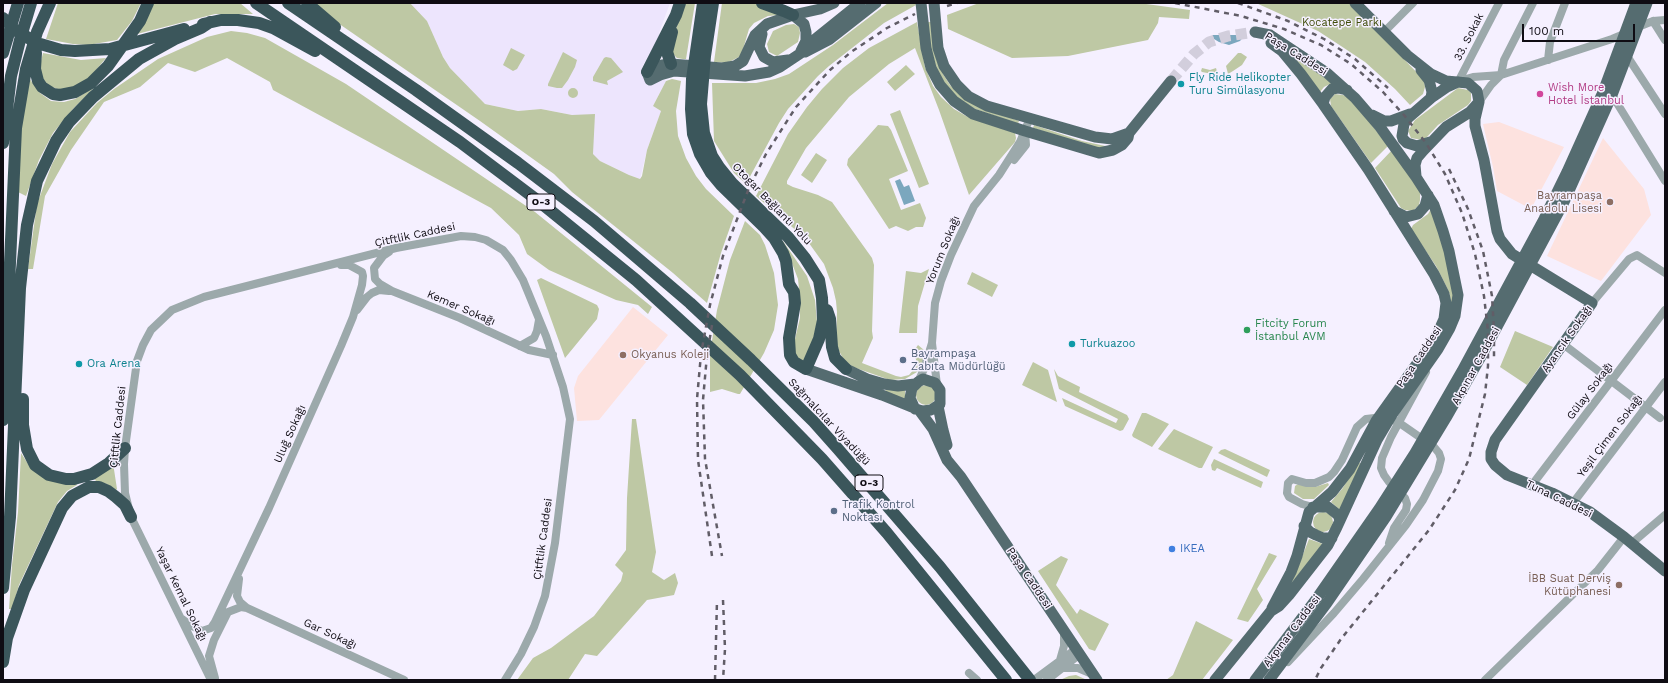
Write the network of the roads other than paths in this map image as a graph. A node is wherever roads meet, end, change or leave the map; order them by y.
1 (18, 3) edge
2 (31, 3) edge
3 (50, 3) edge
4 (148, 3) edge
5 (256, 3) edge
6 (288, 3) edge
7 (307, 3) edge
8 (680, 3) edge
9 (703, 3) edge
10 (713, 3) edge
11 (762, 3) edge
12 (834, 3) edge
13 (860, 3) edge
14 (876, 3) edge
15 (921, 3) edge
16 (934, 3) edge
17 (1355, 3) edge
18 (1413, 3) edge
19 (1499, 3) edge
20 (1533, 3) edge
21 (1565, 3) edge
22 (1636, 3) edge
23 (1647, 3) edge
24 (676, 15) junction
25 (793, 15) junction
26 (3, 18) edge
27 (1665, 20) edge
28 (1653, 21) junction
29 (210, 22) junction
30 (767, 24) junction
31 (1638, 27) junction
32 (1384, 32) junction
33 (1624, 34) junction
34 (1665, 40) edge
35 (35, 49) junction
36 (3, 53) edge
37 (1407, 54) junction
38 (797, 56) junction
39 (1627, 56) junction
40 (370, 59) junction
41 (1548, 60) junction
42 (673, 68) junction
43 (721, 71) junction
44 (647, 72) joint
45 (1501, 75) junction
46 (1171, 81) tunnel mouth
47 (1458, 82) junction
48 (1347, 90) junction
49 (391, 94) junction
50 (1612, 95) junction
51 (1432, 98) junction
52 (1479, 102) junction
53 (1323, 104) junction
54 (1364, 107) junction
55 (1416, 111) junction
56 (1665, 114) edge
57 (1030, 118) junction
58 (1454, 122) junction
59 (1025, 131) junction
60 (1478, 139) junction
61 (1430, 142) junction
62 (3, 143) edge
63 (1115, 143) junction
64 (1416, 177) junction
65 (1665, 180) edge
66 (1428, 195) junction
67 (1394, 211) junction
68 (1549, 221) junction
69 (396, 248) junction
70 (328, 265) junction
71 (1665, 274) edge
72 (20, 288) junction
73 (392, 291) junction
74 (1592, 303) junction
75 (823, 304) junction
76 (1665, 310) edge
77 (353, 317) junction
78 (539, 319) junction
79 (932, 343) junction
80 (1563, 344) junction
81 (520, 346) junction
82 (553, 355) junction
83 (1431, 359) junction
84 (806, 369) junction
85 (846, 369) joint
86 (1611, 381) junction
87 (1665, 382) edge
88 (916, 383) junction
89 (937, 385) junction
90 (938, 406) junction
91 (1646, 407) junction
92 (917, 410) junction
93 (1660, 418) dead end
94 (3, 420) edge
95 (125, 448) junction
96 (1491, 459) joint
97 (961, 477) junction
98 (1532, 485) junction
99 (1573, 503) junction
100 (1313, 507) junction
101 (1665, 515) edge
102 (131, 517) junction
103 (1340, 520) junction
104 (1304, 526) junction
105 (1332, 538) junction
106 (1628, 540) junction
107 (1388, 548) junction
108 (245, 558) junction
109 (1665, 571) edge
110 (3, 588) edge
111 (1322, 600) junction
112 (247, 608) junction
113 (1271, 611) junction
114 (181, 618) junction
115 (1064, 629) junction
116 (1078, 652) junction
117 (3, 662) edge
118 (1061, 664) junction
119 (970, 673) dead end
120 (1095, 678) edge
121 (211, 680) edge
122 (215, 680) edge
123 (404, 680) edge
124 (504, 680) edge
125 (976, 680) edge
126 (1006, 680) edge
127 (1030, 680) edge
128 (1034, 680) edge
129 (1047, 680) edge
130 (1215, 680) edge
131 (1255, 680) edge
132 (1269, 680) edge
133 (1485, 680) edge

1 - 36 highway
2 - 62 highway
3 - 35 highway
4 - 35 highway
5 - 49 highway, O-3
6 - 40 highway, O-3
7 - 40 highway
8 - 24 highway
9 - 84 highway, Otogar Bağlantı Yolu
10 - 75 highway, Otogar Bağlantı Yolu
11 - 25 highway
12 - 25 main road
13 - 38 main road
14 - 38 main road
15 - 59 main road
16 - 57 main road
17 - 32 main road
18 - 32 street
19 - 47 street, 33. Sokak
20 - 45 street
21 - 41 street
22 - 33 main road, Akpınar Caddesi
23 - 31 main road, Akpınar Caddesi
24 - 42 highway
24 - 44 highway
25 - 30 main road
25 - 38 main road
26 - 29 highway
27 - 28 street
28 - 31 street
28 - 34 street
29 - 49 highway
29 - 72 highway
30 - 38 main road
30 - 43 main road
31 - 33 main road
31 - 39 main road, Akpınar Caddesi
32 - 37 main road
33 - 41 street
33 - 68 main road, Akpınar Caddesi
35 - 94 highway
37 - 47 main road
37 - 51 main road
38 - 43 main road
39 - 50 main road, Akpınar Caddesi
39 - 56 street
40 - 127 highway, Sağmalcılar Viyadüğü / O-3
41 - 45 street
42 - 43 main road
42 - 44 main road
45 - 47 street
45 - 52 street
46 - 63 main road
47 - 51 main road
47 - 52 main road
48 - 53 main road
48 - 53 main road, Paşa Caddesi
48 - 54 main road, Paşa Caddesi
49 - 126 highway, O-3
50 - 65 street
50 - 68 main road, Akpınar Caddesi
51 - 55 main road
52 - 58 main road
52 - 60 main road
53 - 67 main road, Paşa Caddesi
54 - 55 main road
54 - 64 main road, Paşa Caddesi
55 - 61 main road
57 - 59 street, Yorum Sokağı
57 - 63 main road
58 - 60 main road
58 - 61 main road
59 - 63 main road
59 - 79 street, Yorum Sokağı
60 - 74 main road
61 - 64 main road
64 - 66 main road, Paşa Caddesi
66 - 67 main road
66 - 83 main road, Paşa Caddesi
67 - 100 main road, Paşa Caddesi
68 - 111 main road, Akpınar Caddesi
69 - 70 street, Çitftlik Caddesi
69 - 73 street
69 - 78 street, Çitftlik Caddesi
70 - 77 street
70 - 95 street, Çitftlik Caddesi
71 - 74 street, Ayancık Sokağı
72 - 95 highway
72 - 110 highway
73 - 77 street
73 - 81 street, Kemer Sokağı
74 - 80 main road, Ayancık Sokağı
75 - 84 highway
75 - 85 highway
76 - 86 street, Gülay Sokağı
77 - 108 street, Uluğ Sokağı
78 - 81 street
78 - 82 street, Çitftlik Caddesi
79 - 88 street, Yorum Sokağı
79 - 89 street, Yorum Sokağı
80 - 86 street
80 - 96 main road, Ayancık Sokağı
81 - 82 street, Kemer Sokağı
82 - 124 street, Çitftlik Caddesi
83 - 103 main road, Paşa Caddesi
83 - 107 street
84 - 92 main road
85 - 88 main road
86 - 91 street
86 - 98 street, Gülay Sokağı
87 - 91 street, Yeşil Çimen Sokağı
88 - 89 main road
88 - 92 main road
89 - 90 main road
90 - 92 main road
90 - 97 main road, Paşa Caddesi
91 - 93 street
91 - 99 street, Yeşil Çimen Sokağı
92 - 97 main road, Paşa Caddesi
95 - 102 street, Çitftlik Caddesi
96 - 98 main road, Tuna Caddesi
97 - 115 main road, Paşa Caddesi
98 - 99 main road, Tuna Caddesi
99 - 106 main road, Tuna Caddesi
100 - 103 main road
100 - 104 main road
100 - 107 street
101 - 106 street
102 - 114 street, Yaşar Kemal Sokağı
102 - 117 highway
103 - 105 main road
104 - 105 main road
104 - 113 main road
105 - 113 main road
106 - 109 main road, Tuna Caddesi
106 - 133 street
107 - 132 street
108 - 112 street
108 - 114 street
111 - 131 main road, Akpınar Caddesi
111 - 132 main road, Akpınar Caddesi
112 - 122 street
112 - 123 street, Gar Sokağı
113 - 130 main road
114 - 121 street, Yaşar Kemal Sokağı
115 - 116 main road, Paşa Caddesi
115 - 118 street
116 - 118 street
116 - 120 main road, Paşa Caddesi
118 - 120 street
118 - 128 street
118 - 129 street
119 - 125 street

